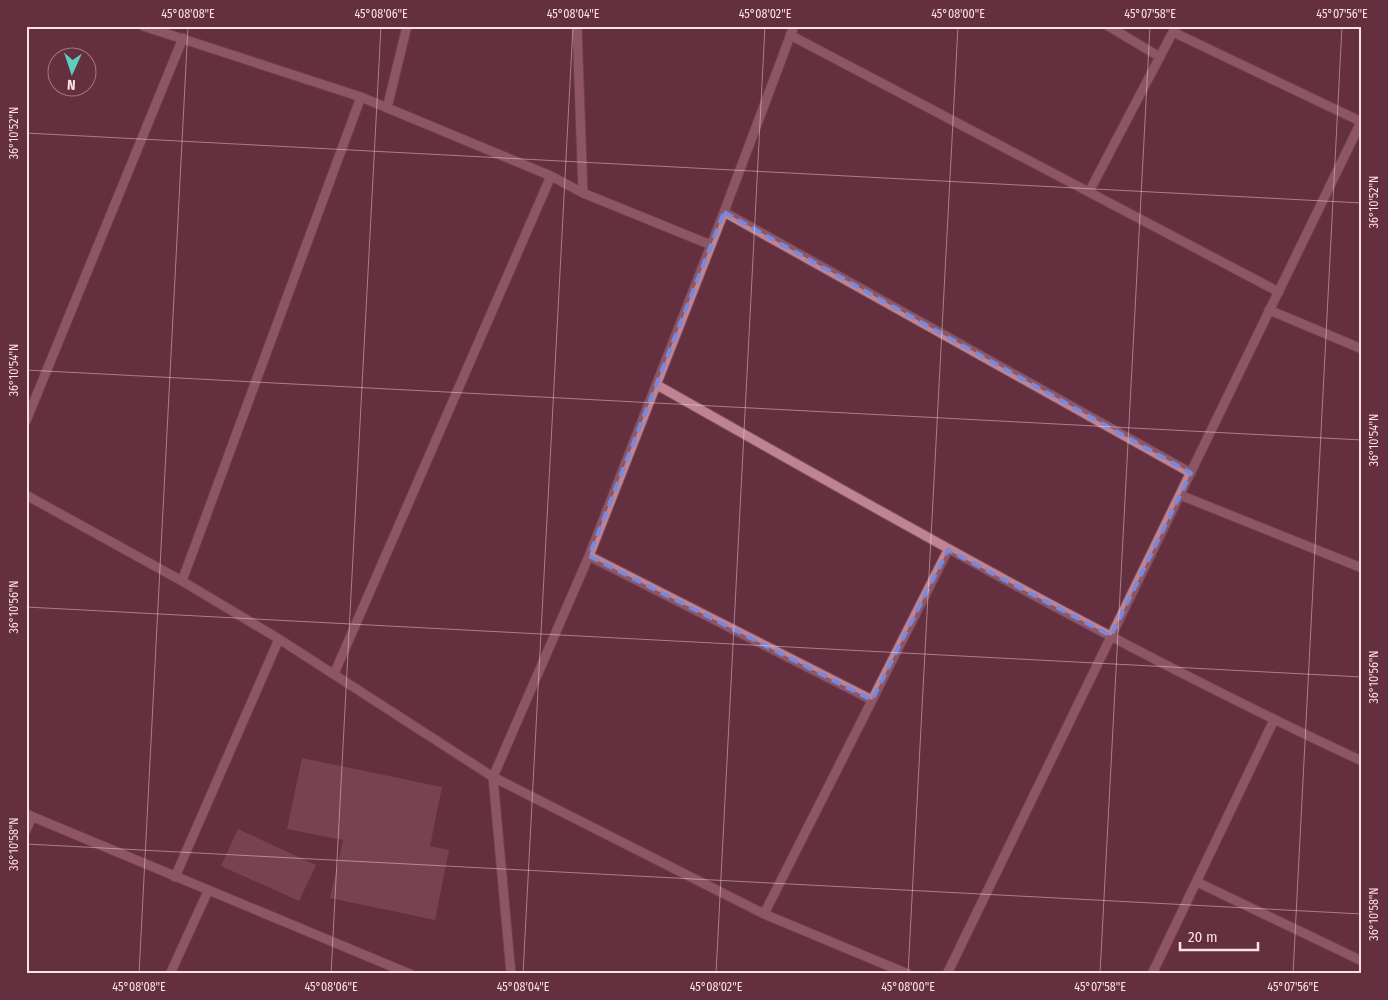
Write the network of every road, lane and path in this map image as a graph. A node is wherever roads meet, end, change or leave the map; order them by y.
1 (143, 26) edge
2 (407, 26) edge
3 (577, 26) edge
4 (1108, 26) edge
5 (1174, 29) edge
6 (792, 31) edge
7 (183, 38) junction
8 (1160, 56) junction
9 (361, 97) junction
10 (387, 108) junction
11 (1361, 122) edge
12 (551, 176) junction
13 (1089, 192) junction
14 (583, 193) junction
15 (724, 212) junction
16 (710, 245) junction
17 (1279, 292) junction
18 (1269, 310) junction
19 (1362, 349) edge
20 (657, 386) junction
21 (26, 421) edge
22 (1191, 473) junction
23 (1180, 495) junction
24 (26, 496) edge
25 (948, 550) junction
26 (589, 556) junction
27 (1362, 568) edge
28 (182, 581) junction
29 (1111, 636) junction
30 (278, 639) junction
31 (334, 674) junction
32 (872, 700) junction
33 (1274, 720) junction
34 (1362, 761) edge
35 (492, 778) junction
36 (29, 816) edge
37 (26, 830) edge
38 (175, 877) junction
39 (1196, 882) junction
40 (208, 891) junction
41 (764, 914) junction
42 (1362, 961) edge
43 (170, 974) edge
44 (410, 974) edge
45 (511, 974) edge
46 (908, 974) edge
47 (947, 974) edge
48 (1152, 974) edge

1 - 7 street
2 - 10 street
3 - 14 street
4 - 8 street
5 - 8 street
5 - 11 street
6 - 13 street
6 - 15 street
7 - 9 street
7 - 21 street
8 - 13 street
9 - 10 street
9 - 28 street
10 - 12 street
11 - 17 street
12 - 14 street
12 - 31 street
13 - 17 street
14 - 16 street
15 - 16 street
15 - 22 street
16 - 20 street
17 - 18 street
18 - 19 street
18 - 22 street
20 - 25 street
20 - 26 street
22 - 23 street
23 - 27 street
23 - 29 street
24 - 28 street
25 - 29 street
25 - 32 street
26 - 32 street
26 - 35 street
28 - 30 street
29 - 33 street
29 - 47 street
30 - 31 street
30 - 38 street
31 - 35 street
32 - 41 street
33 - 34 street
33 - 39 street
35 - 41 street
35 - 45 street
36 - 37 street
36 - 38 street
38 - 40 street
39 - 42 street
39 - 48 street
40 - 43 street
40 - 44 street
41 - 46 street

